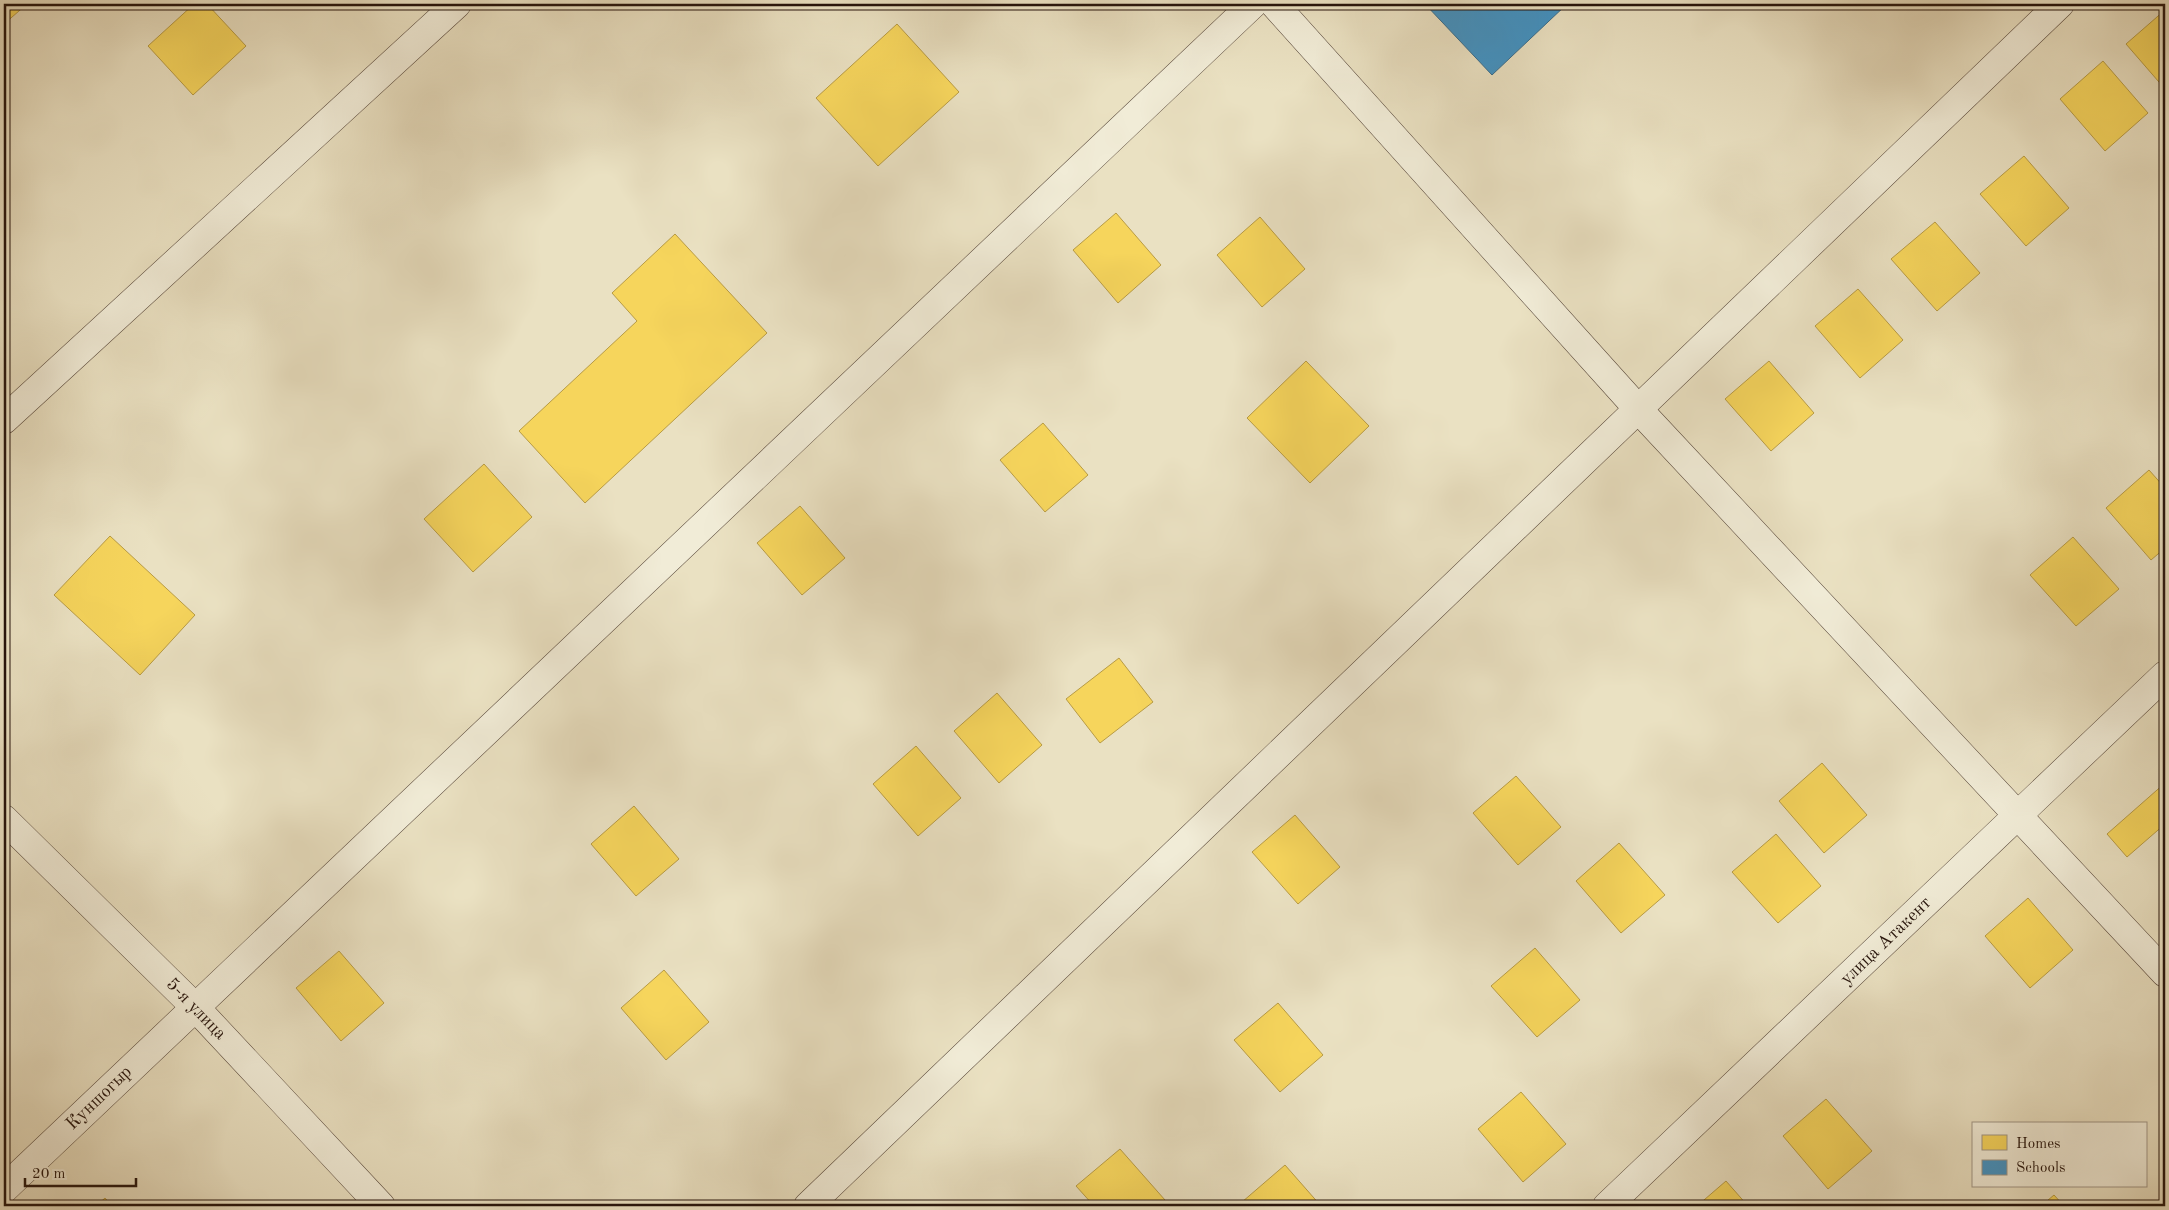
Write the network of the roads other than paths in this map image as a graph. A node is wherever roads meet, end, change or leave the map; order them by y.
1 (456, 4) edge
2 (1253, 4) edge
3 (1274, 4) edge
4 (2060, 4) edge
5 (1639, 410) junction
6 (4, 420) edge
7 (2165, 675) edge
8 (2018, 815) junction
9 (4, 819) edge
10 (2165, 973) edge
11 (195, 1006) junction
12 (4, 1189) edge
13 (381, 1206) edge
14 (808, 1206) edge
15 (1607, 1206) edge

1 - 6 street
2 - 11 street, Куншогыр
3 - 5 street
4 - 5 street
5 - 8 street
5 - 14 street
7 - 8 street, улица Атакент
8 - 10 street
8 - 15 street, улица Атакент
9 - 11 street, 5-я улица
11 - 12 street, Куншогыр
11 - 13 street, 5-я улица

